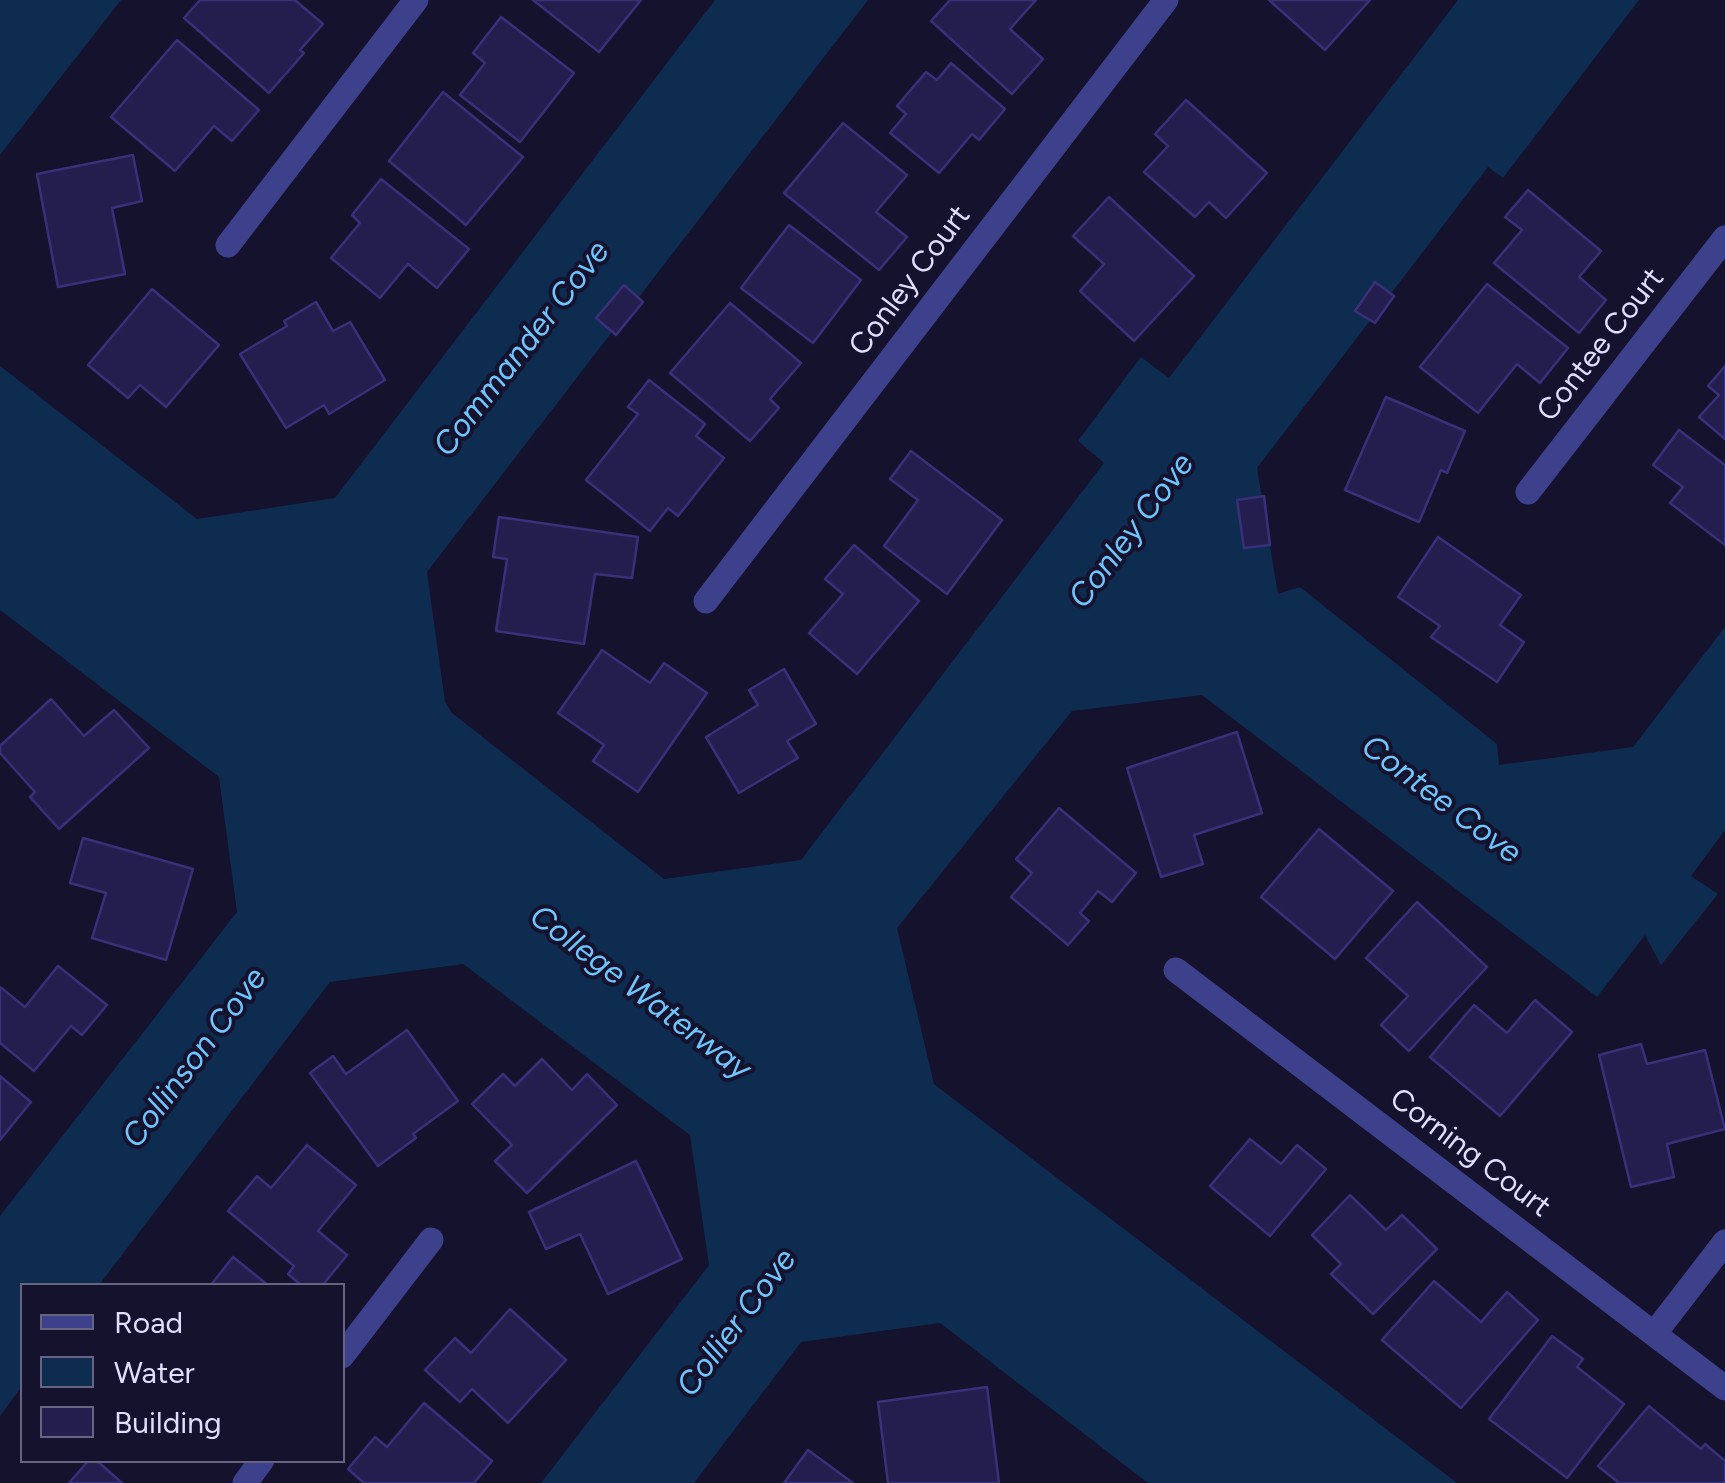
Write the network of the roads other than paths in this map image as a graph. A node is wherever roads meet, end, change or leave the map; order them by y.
1 (416, 0) edge
2 (1166, 0) edge
3 (1725, 238) edge
4 (228, 245) dead end
5 (1528, 492) dead end
6 (706, 601) dead end
7 (1176, 970) dead end
8 (431, 1240) dead end
9 (1725, 1242) edge
10 (1654, 1334) junction
11 (345, 1352) edge
12 (1725, 1388) edge

1 - 4 street
2 - 6 street, Conley Court
3 - 5 street, Contee Court
7 - 10 street, Corning Court
8 - 11 street
9 - 10 street
10 - 12 street, Corning Court

